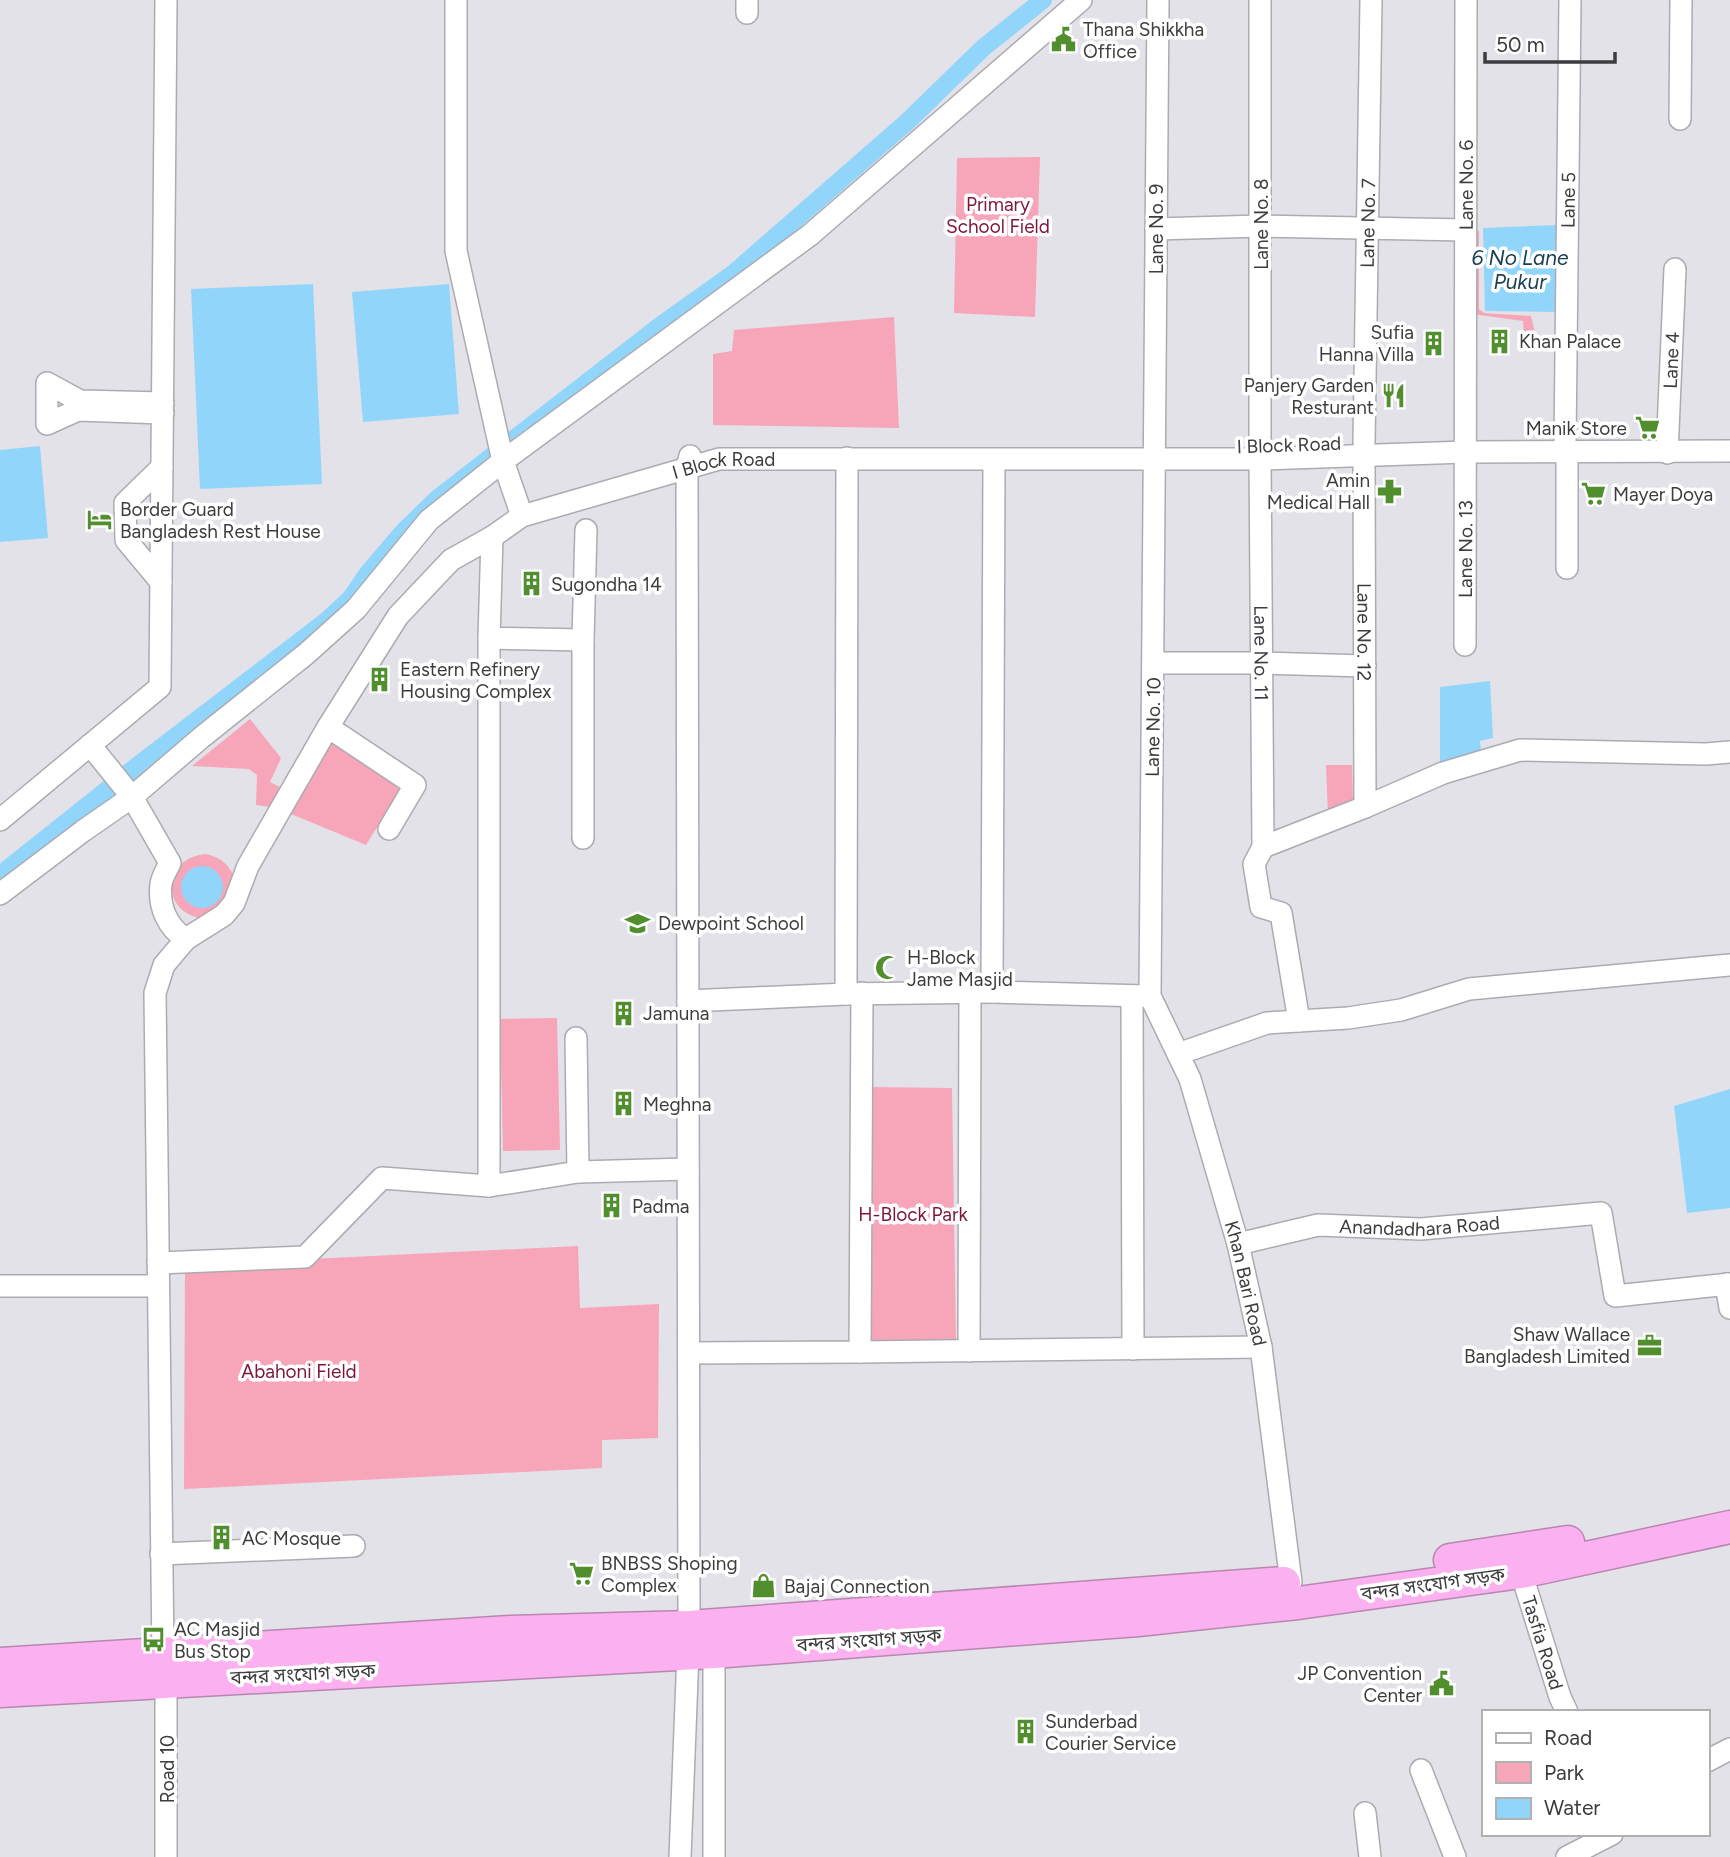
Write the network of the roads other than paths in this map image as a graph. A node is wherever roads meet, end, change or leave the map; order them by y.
1 (166, 0) edge
2 (456, 0) edge
3 (1081, 0) edge
4 (1157, 0) edge
5 (1260, 0) edge
6 (1371, 0) edge
7 (1466, 0) edge
8 (1570, 0) edge
9 (1681, 0) edge
10 (1681, 119) dead end
11 (1261, 226) junction
12 (1156, 229) junction
13 (1368, 229) junction
14 (1465, 230) junction
15 (1675, 269) dead end
16 (163, 408) junction
17 (1730, 443) edge
18 (1465, 447) junction
19 (1566, 447) junction
20 (1667, 448) junction
21 (1364, 449) junction
22 (1730, 451) edge
23 (1155, 453) junction
24 (1260, 453) junction
25 (847, 458) junction
26 (995, 460) junction
27 (503, 461) junction
28 (162, 467) junction
29 (687, 467) junction
30 (522, 516) junction
31 (586, 530) dead end
32 (492, 537) junction
33 (1567, 568) dead end
34 (161, 582) junction
35 (489, 638) junction
36 (583, 640) junction
37 (1465, 645) dead end
38 (1153, 663) junction
39 (1262, 663) junction
40 (1365, 666) junction
41 (328, 727) junction
42 (90, 745) junction
43 (1730, 752) edge
44 (132, 797) junction
45 (1365, 807) junction
46 (0, 820) edge
47 (389, 829) dead end
48 (583, 838) dead end
49 (1263, 847) junction
50 (0, 894) edge
51 (186, 939) junction
52 (1730, 965) edge
53 (970, 992) junction
54 (992, 992) junction
55 (854, 993) junction
56 (1141, 996) junction
57 (688, 1001) junction
58 (1299, 1021) junction
59 (576, 1038) dead end
60 (1178, 1054) junction
61 (688, 1170) junction
62 (578, 1172) junction
63 (489, 1186) junction
64 (1238, 1244) junction
65 (158, 1263) junction
66 (1728, 1284) edge
67 (0, 1286) edge
68 (158, 1286) junction
69 (1730, 1308) edge
70 (1261, 1347) junction
71 (1133, 1349) junction
72 (969, 1351) junction
73 (860, 1352) junction
74 (689, 1353) junction
75 (1730, 1506) edge
76 (1730, 1527) edge
77 (355, 1546) dead end
78 (161, 1554) junction
79 (1521, 1572) junction
80 (1291, 1582) junction
81 (701, 1639) junction
82 (0, 1664) edge
83 (164, 1668) junction
84 (0, 1690) edge
85 (1566, 1710) edge
86 (1730, 1749) edge
87 (1709, 1760) edge
88 (1421, 1770) dead end
89 (1365, 1813) dead end
90 (1608, 1836) edge
91 (166, 1857) edge
92 (680, 1857) edge
93 (715, 1857) edge
94 (1370, 1857) edge
95 (1454, 1857) edge
96 (1567, 1857) edge

1 - 16 street
2 - 27 street
3 - 27 street
4 - 12 street, Lane No. 9
5 - 11 street, Lane No. 8
6 - 13 street, Lane No. 7
7 - 14 street, Lane No. 6
8 - 19 street, Lane 5
9 - 10 street
11 - 12 street
11 - 13 street
11 - 24 street, Lane No. 8
12 - 23 street, Lane No. 9
13 - 14 street
13 - 21 street, Lane No. 7
14 - 18 street, Lane No. 6
15 - 20 street, Lane 4
16 - 16 street
16 - 28 street
17 - 20 street, I Block Road
18 - 19 street, I Block Road
18 - 21 street, I Block Road
18 - 37 street, Lane No. 13
19 - 20 street, I Block Road
19 - 33 street, Lane 5
20 - 22 street, I Block Road
21 - 24 street, I Block Road
21 - 40 street, Lane No. 12
23 - 24 street, I Block Road
23 - 26 street, I Block Road
23 - 29 street, I Block Road
23 - 38 street, Lane No. 10
24 - 39 street, Lane No. 11
25 - 26 street, I Block Road
25 - 29 street, I Block Road
25 - 55 street
26 - 54 street
27 - 30 street
27 - 44 street
28 - 34 street
28 - 34 street
29 - 30 street, Road 10
29 - 57 street
30 - 32 street, Road 10
31 - 36 street
32 - 35 street
32 - 41 street, Road 10
34 - 42 street
35 - 36 street
35 - 63 street
36 - 48 street
38 - 39 street
38 - 56 street, Lane No. 10
39 - 40 street
39 - 49 street, Lane No. 11
40 - 45 street, Lane No. 12
41 - 47 street
41 - 51 street, Road 10
42 - 44 street
42 - 46 street
43 - 45 street
44 - 50 street
44 - 51 street
45 - 49 street
49 - 58 street, Lane No. 11
51 - 65 street, Road 10
52 - 58 street
53 - 54 street
53 - 55 street
53 - 72 street
54 - 56 street
55 - 57 street
55 - 73 street
56 - 60 street, Khan Bari Road
56 - 71 street, Lane No. 10
57 - 61 street
58 - 60 street
59 - 62 street
60 - 64 street, Khan Bari Road
61 - 62 street
61 - 74 street
62 - 63 street
63 - 65 street
64 - 66 street, Anandadhara Road
64 - 70 street, Khan Bari Road
65 - 68 street, Road 10
66 - 69 street
67 - 68 street
68 - 78 street, Road 10
70 - 71 street
70 - 80 street, Khan Bari Road
71 - 72 street
72 - 73 street
73 - 74 street
74 - 81 street
75 - 80 highway, বন্দর সংযোগ সড়ক
76 - 79 highway, বন্দর সংযোগ সড়ক
77 - 78 street
78 - 83 street, Road 10
79 - 81 highway, বন্দর সংযোগ সড়ক
79 - 85 street, Tasfia Road
80 - 81 highway, বন্দর সংযোগ সড়ক
81 - 83 highway, বন্দর সংযোগ সড়ক
81 - 92 street
81 - 93 street
82 - 83 highway, বন্দর সংযোগ সড়ক
83 - 84 highway, বন্দর সংযোগ সড়ক
83 - 91 street, Road 10
86 - 87 street
88 - 95 street
89 - 94 street
90 - 96 street

